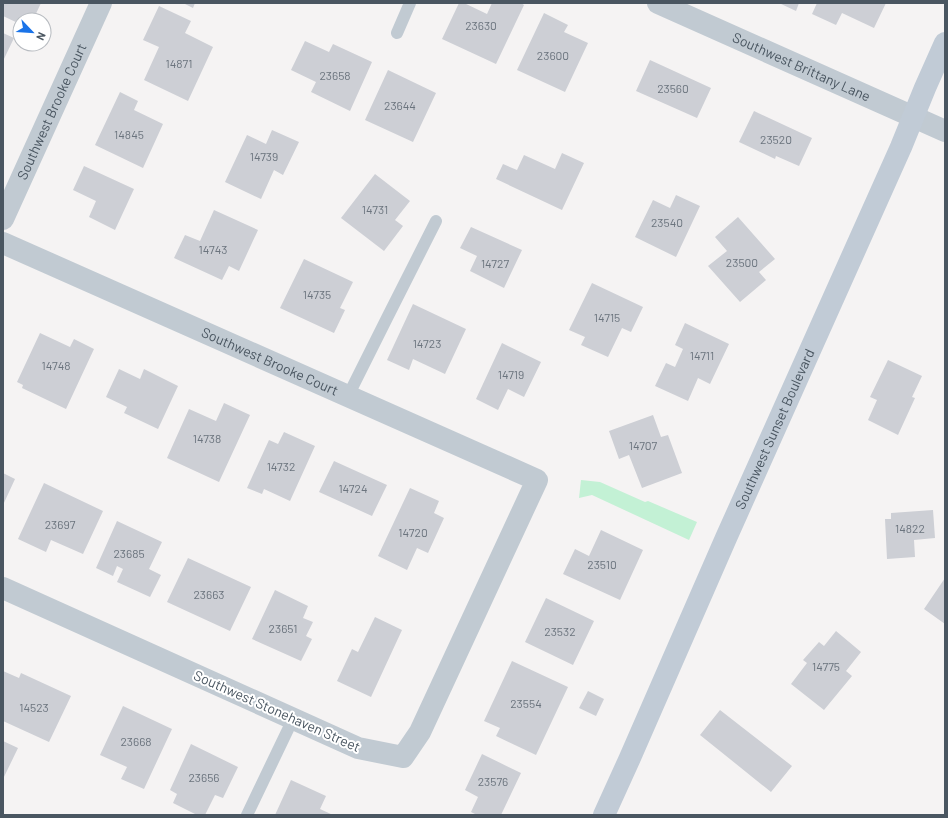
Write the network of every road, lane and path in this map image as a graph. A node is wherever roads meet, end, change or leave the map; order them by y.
1 (101, 3) edge
2 (410, 3) edge
3 (658, 3) edge
4 (397, 33) dead end
5 (945, 43) edge
6 (913, 117) junction
7 (945, 131) edge
8 (3, 219) edge
9 (436, 221) dead end
10 (3, 243) edge
11 (348, 396) junction
12 (537, 480) joint
13 (3, 588) edge
14 (293, 719) junction
15 (247, 815) edge
16 (604, 815) edge

1 - 8 street, Southwest Brooke Court
2 - 4 lane
3 - 6 street, Southwest Brittany Lane
5 - 6 main road, Southwest Sunset Boulevard
6 - 7 street, Southwest Brittany Lane
6 - 16 main road, Southwest Sunset Boulevard
9 - 11 lane
10 - 11 street, Southwest Brooke Court
11 - 12 street, Southwest Brooke Court
12 - 14 street, Southwest Stonehaven Street
13 - 14 street, Southwest Stonehaven Street
14 - 15 lane

